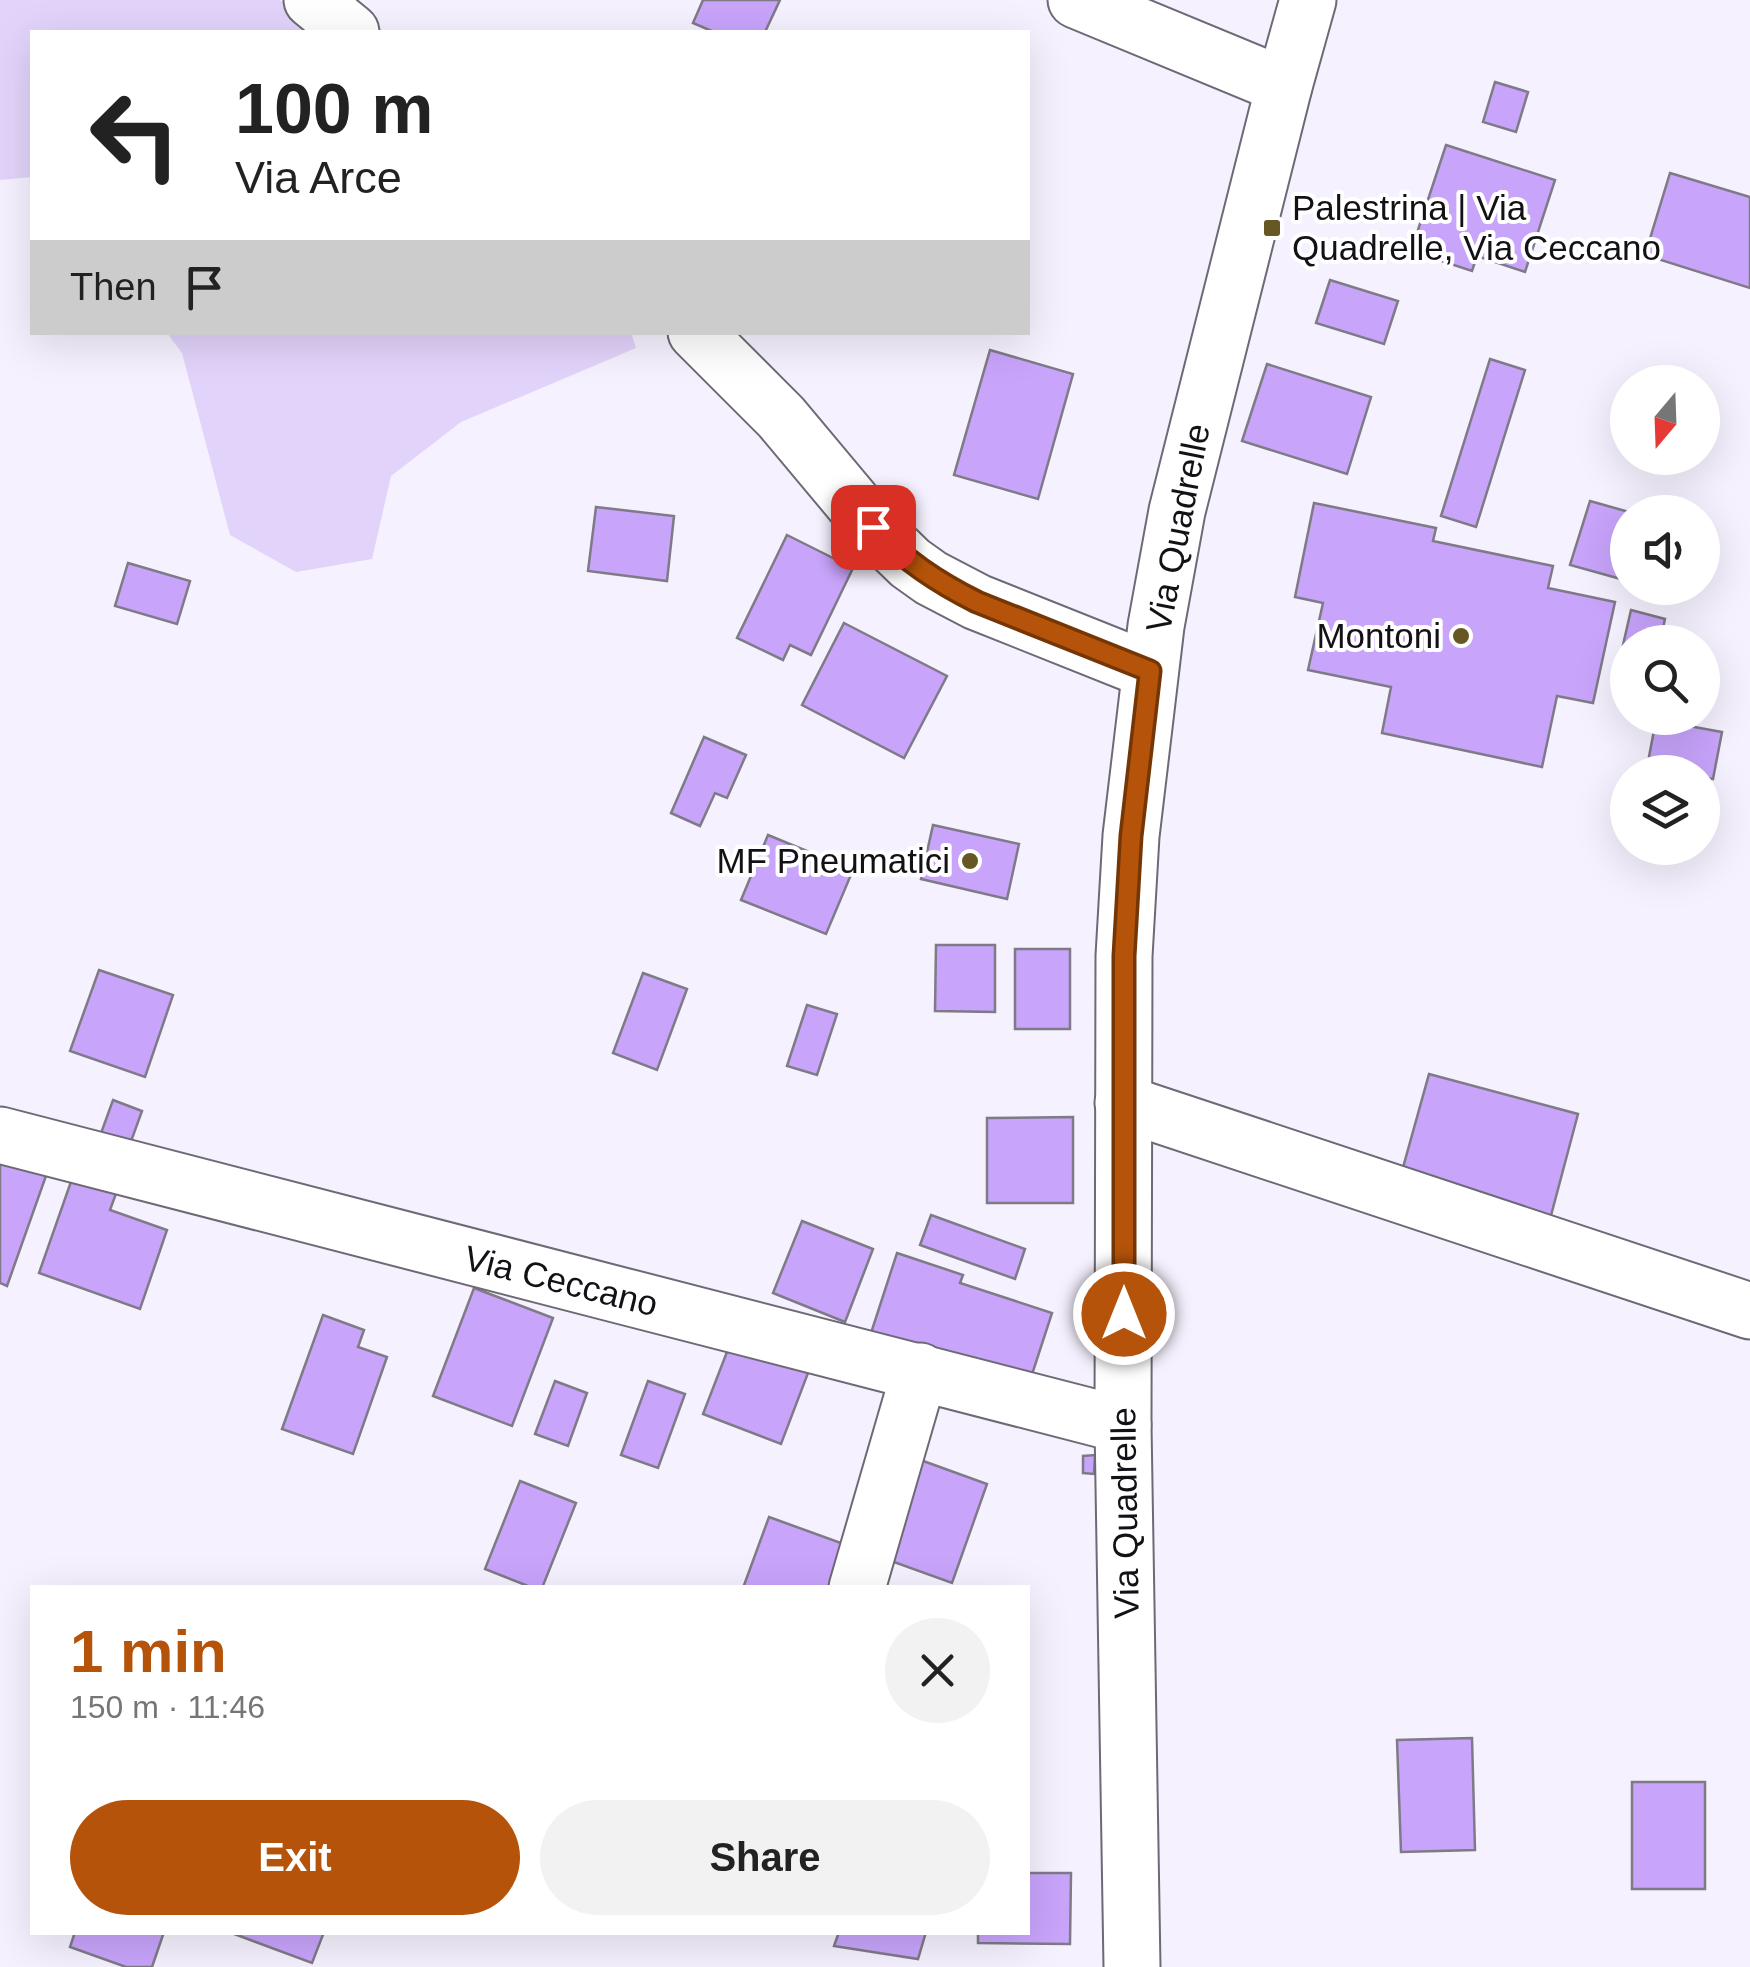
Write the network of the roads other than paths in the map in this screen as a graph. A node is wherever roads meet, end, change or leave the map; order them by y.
1 (312, 0) edge
2 (1076, 0) edge
3 (1308, 0) edge
4 (349, 30) edge
5 (1284, 86) junction
6 (699, 335) edge
7 (1150, 671) junction
8 (1123, 1103) junction
9 (0, 1135) edge
10 (1750, 1311) edge
11 (920, 1371) junction
12 (1123, 1425) junction
13 (858, 1585) edge
14 (1132, 1967) edge

1 - 4 street
2 - 5 street
3 - 5 street, Via Quadrelle
5 - 7 street, Via Quadrelle
6 - 7 street
7 - 8 street, Via Quadrelle
8 - 10 street
8 - 12 street, Via Quadrelle
9 - 11 street, Via Ceccano
11 - 12 street, Via Ceccano
11 - 13 street
12 - 14 street, Via Quadrelle

